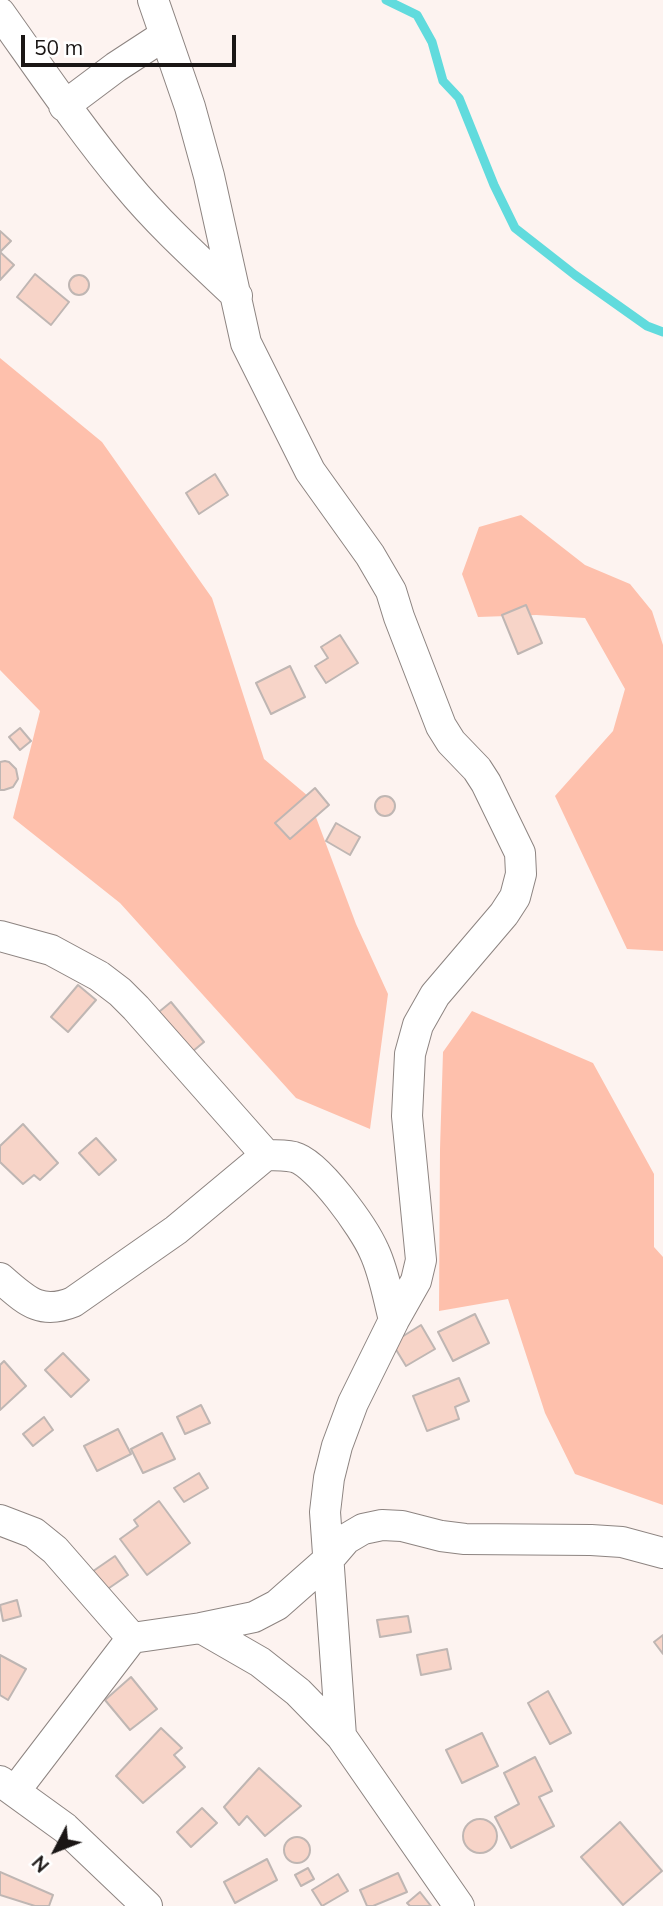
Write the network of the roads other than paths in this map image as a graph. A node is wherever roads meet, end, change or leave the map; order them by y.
1 (153, 0) edge
2 (0, 13) edge
3 (165, 36) junction
4 (64, 106) junction
5 (237, 296) junction
6 (0, 936) edge
7 (266, 1155) junction
8 (0, 1278) edge
9 (394, 1320) junction
10 (0, 1520) edge
11 (663, 1553) edge
12 (328, 1560) junction
13 (201, 1628) junction
14 (132, 1638) junction
15 (341, 1735) junction
16 (8, 1786) edge
17 (147, 1906) edge
18 (459, 1906) edge

1 - 3 street
2 - 4 street
3 - 4 street
3 - 5 street
4 - 5 street
5 - 9 street
6 - 7 street
7 - 8 street
7 - 9 street
9 - 12 street
10 - 14 street
11 - 12 street
12 - 13 street
12 - 15 street
13 - 14 street
13 - 15 street
14 - 16 street
15 - 18 street
16 - 17 street

